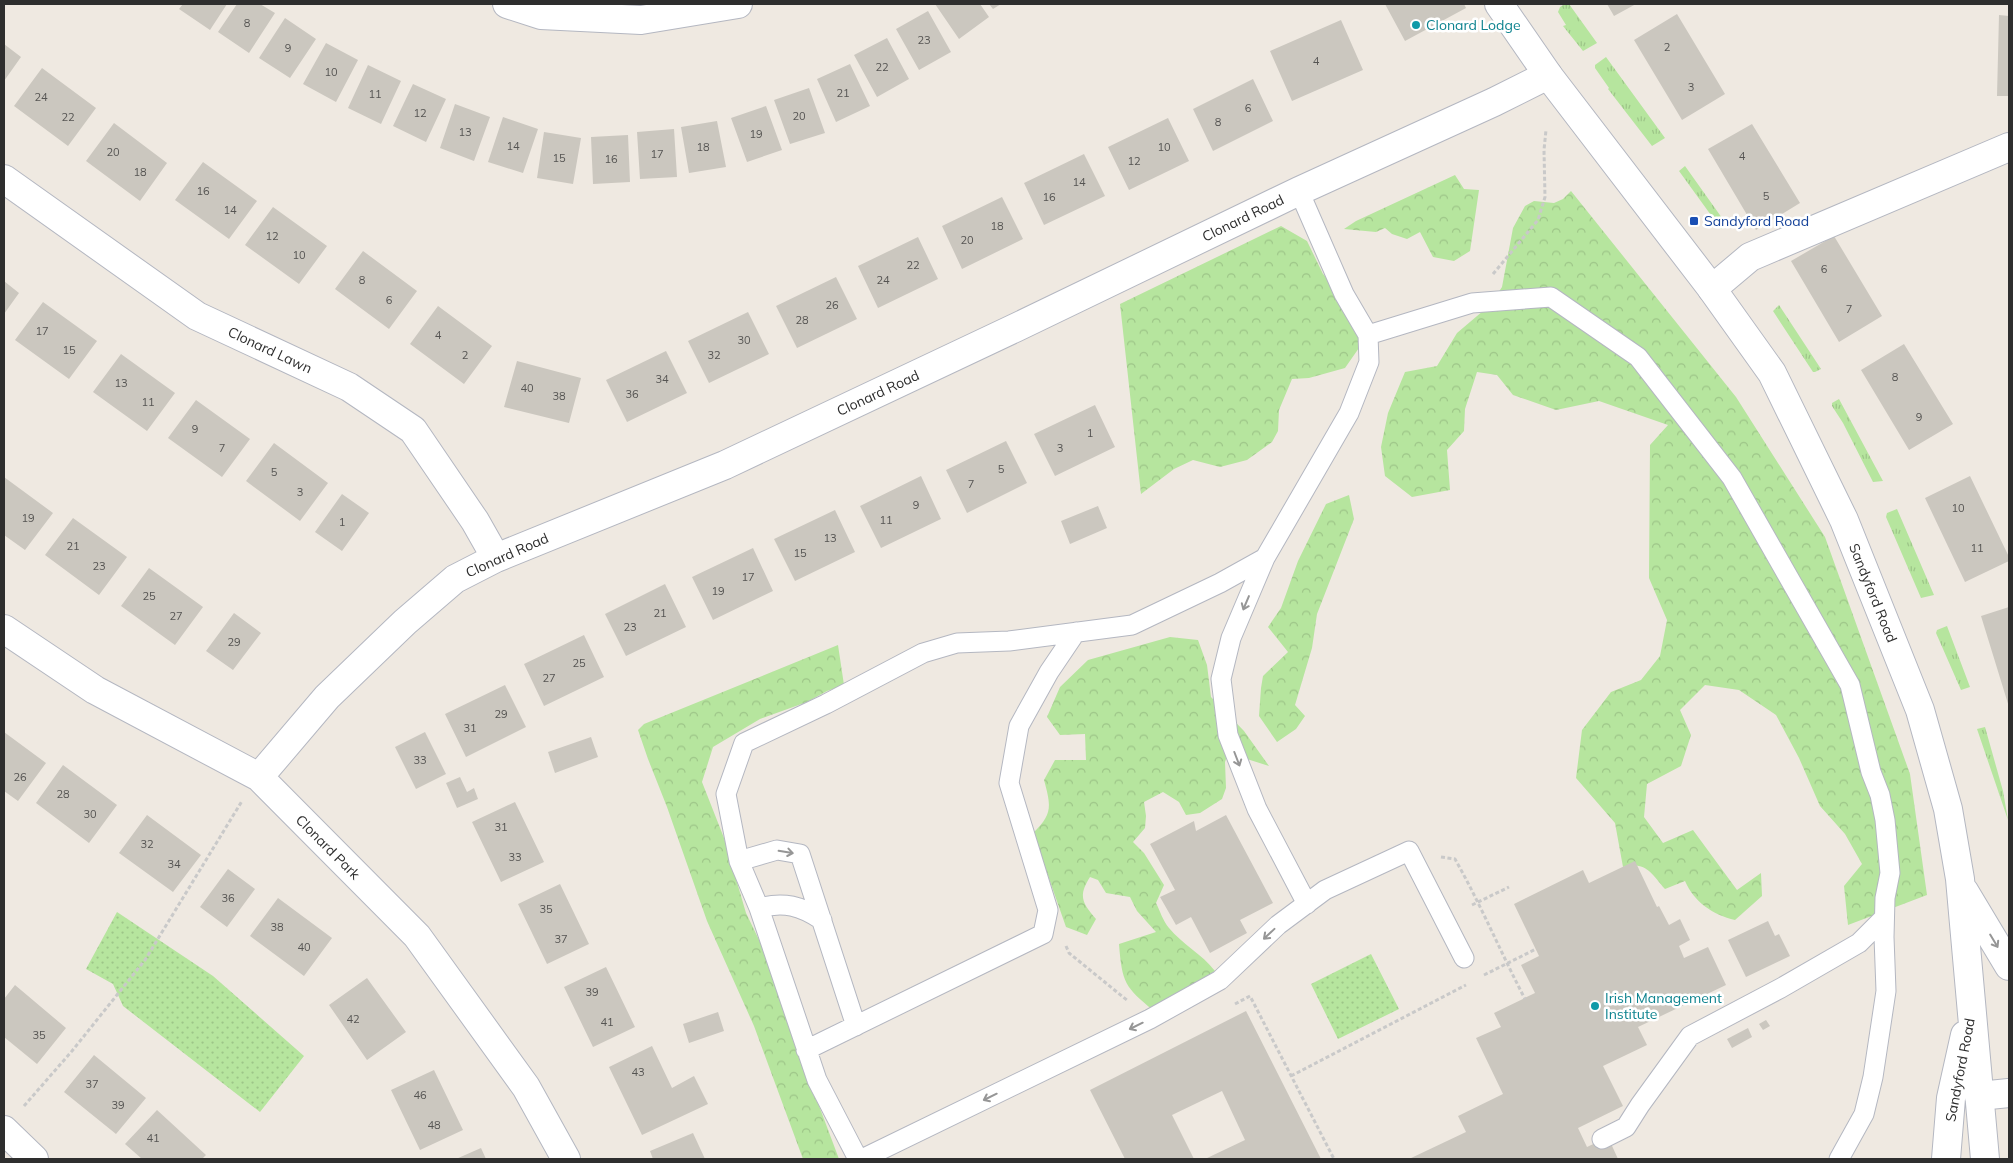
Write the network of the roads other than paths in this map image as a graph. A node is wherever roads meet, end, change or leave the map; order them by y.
1 (507, 4) edge
2 (738, 4) edge
3 (1499, 4) edge
4 (1548, 75) junction
5 (2009, 147) edge
6 (4, 180) edge
7 (1299, 191) junction
8 (1712, 289) junction
9 (1368, 335) junction
10 (496, 558) junction
11 (1265, 558) junction
12 (4, 630) edge
13 (1076, 632) junction
14 (259, 777) junction
15 (739, 861) junction
16 (1961, 886) junction
17 (1307, 904) junction
18 (759, 908) junction
19 (1884, 918) junction
20 (822, 920) junction
21 (1464, 958) dead end
22 (2009, 966) edge
23 (1971, 1010) junction
24 (856, 1026) junction
25 (806, 1050) junction
26 (2009, 1093) edge
27 (1979, 1096) junction
28 (4, 1130) edge
29 (1602, 1139) dead end
30 (34, 1159) edge
31 (566, 1159) edge
32 (858, 1159) edge
33 (862, 1159) edge
34 (1839, 1159) edge
35 (1946, 1159) edge
36 (1985, 1159) edge

1 - 2 street
3 - 4 street, Sandyford Road
4 - 7 street, Clonard Road
4 - 8 street, Sandyford Road
5 - 8 street
6 - 10 street, Clonard Lawn
7 - 9 lane
7 - 10 street, Clonard Road
8 - 16 street, Sandyford Road
9 - 11 lane
9 - 19 lane
10 - 14 street, Clonard Road
11 - 13 lane
11 -> 17 lane
12 - 14 street, Clonard Park
13 - 15 lane
13 - 24 lane
14 - 31 street, Clonard Park
15 - 18 lane
15 -> 20 lane
16 -> 22 street
16 - 23 street, Sandyford Road
17 - 21 lane
17 -> 33 lane
18 - 20 lane
18 - 25 lane
19 - 29 lane
19 - 34 lane
20 - 24 lane
23 - 27 street, Sandyford Road
23 - 35 street, Sandyford Road
24 - 25 lane
25 - 32 lane
26 - 27 street
27 - 36 street, Sandyford Road
28 - 30 street

